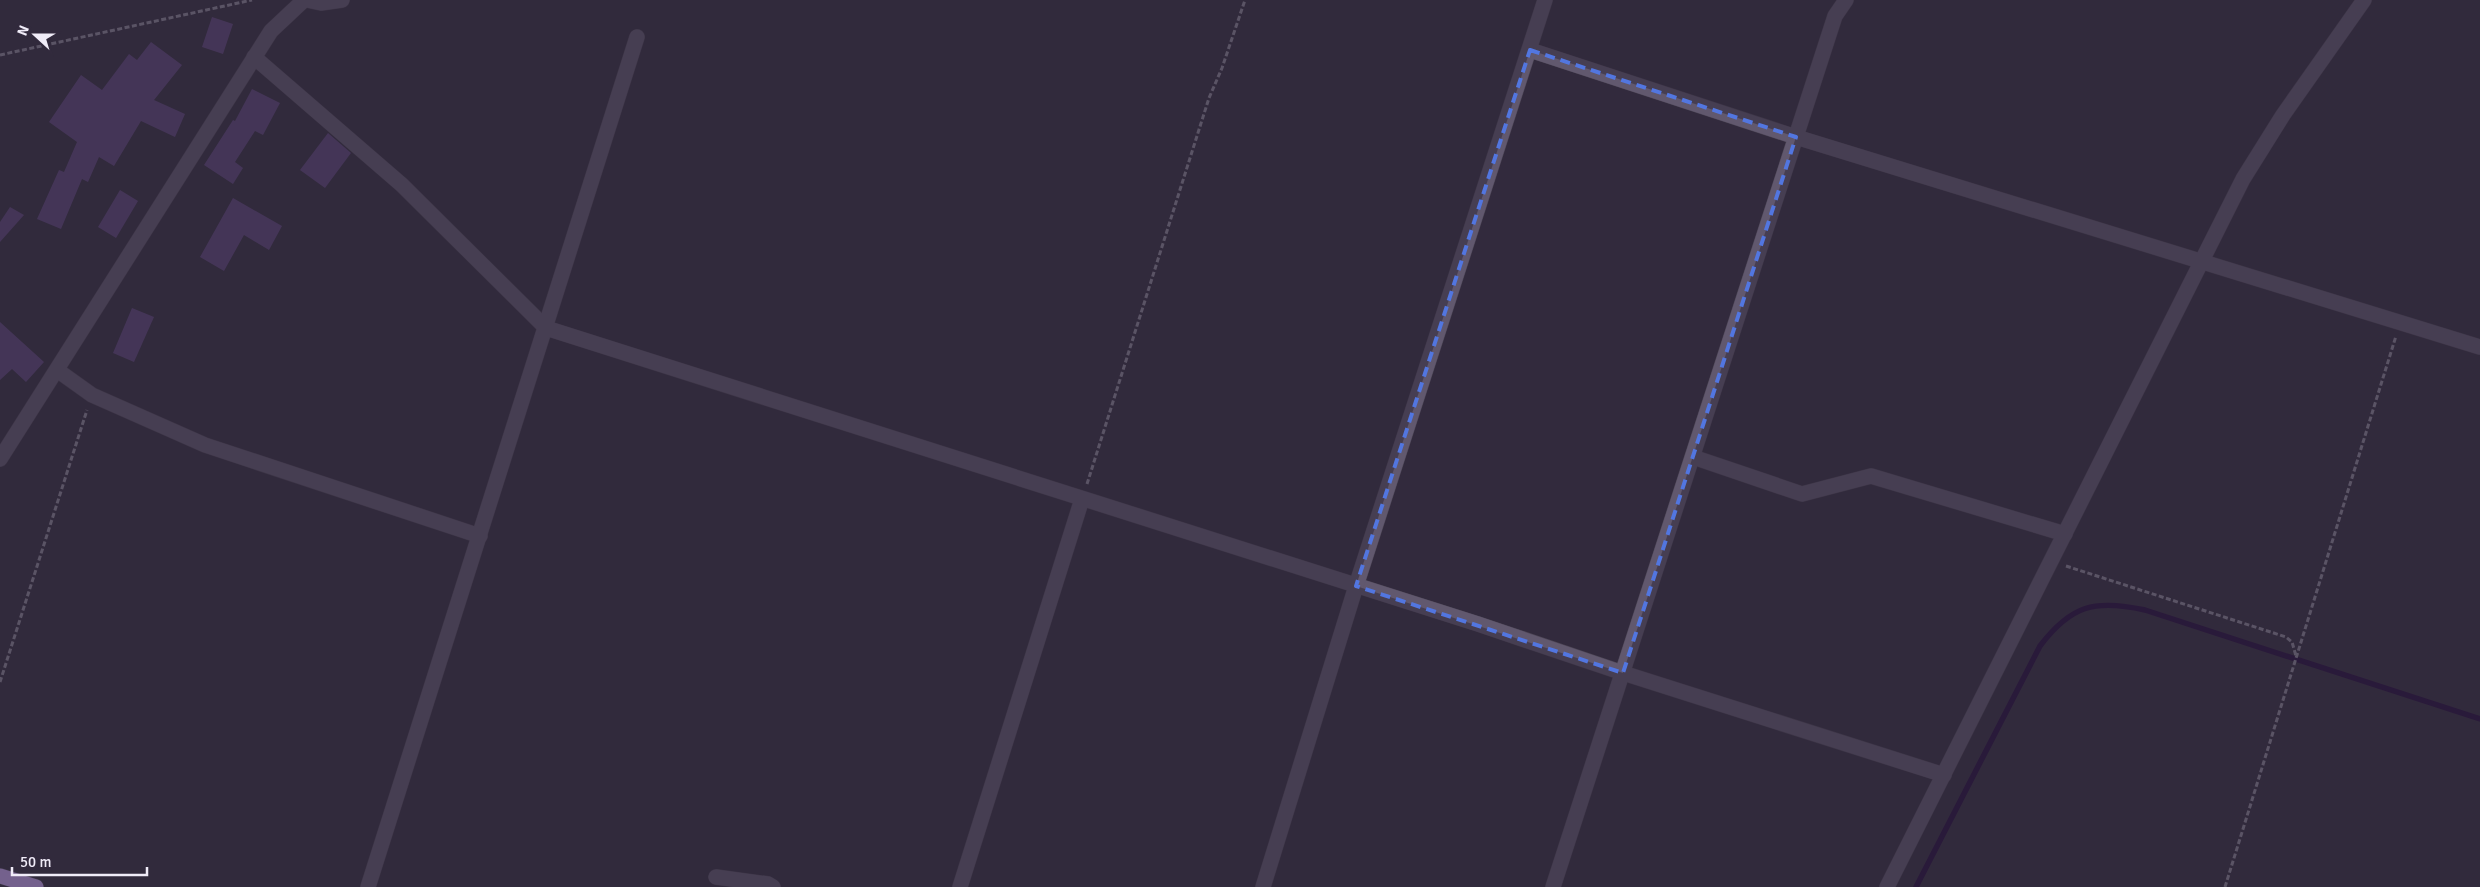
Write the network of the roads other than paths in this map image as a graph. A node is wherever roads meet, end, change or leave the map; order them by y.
1 (305, 0) edge
2 (342, 0) edge
3 (1545, 0) edge
4 (1846, 0) edge
5 (2364, 0) edge
6 (637, 37) dead end
7 (1530, 50) junction
8 (254, 57) junction
9 (1796, 137) junction
10 (2201, 261) junction
11 (546, 328) junction
12 (2480, 347) edge
13 (57, 370) junction
14 (1693, 457) junction
15 (0, 459) edge
16 (1082, 500) junction
17 (2065, 534) junction
18 (480, 536) junction
19 (1356, 586) junction
20 (1623, 673) junction
21 (1944, 775) junction
22 (0, 876) edge
23 (716, 877) dead end
24 (36, 887) edge
25 (368, 887) edge
26 (773, 887) edge
27 (960, 887) edge
28 (1263, 887) edge
29 (1553, 887) edge
30 (1887, 887) edge

1 - 2 street
1 - 8 street
3 - 7 street
4 - 9 street
5 - 10 street
6 - 11 street
7 - 9 street
7 - 19 street
8 - 11 street
8 - 13 street
9 - 10 street
9 - 14 street
10 - 12 street
10 - 17 street
11 - 16 street
11 - 18 street
13 - 15 street
13 - 18 street
14 - 17 street
14 - 20 street
16 - 19 street
16 - 27 street
17 - 21 street
18 - 25 street
19 - 20 street
19 - 28 street
20 - 21 street
20 - 29 street
21 - 30 street
22 - 24 highway
23 - 26 street

